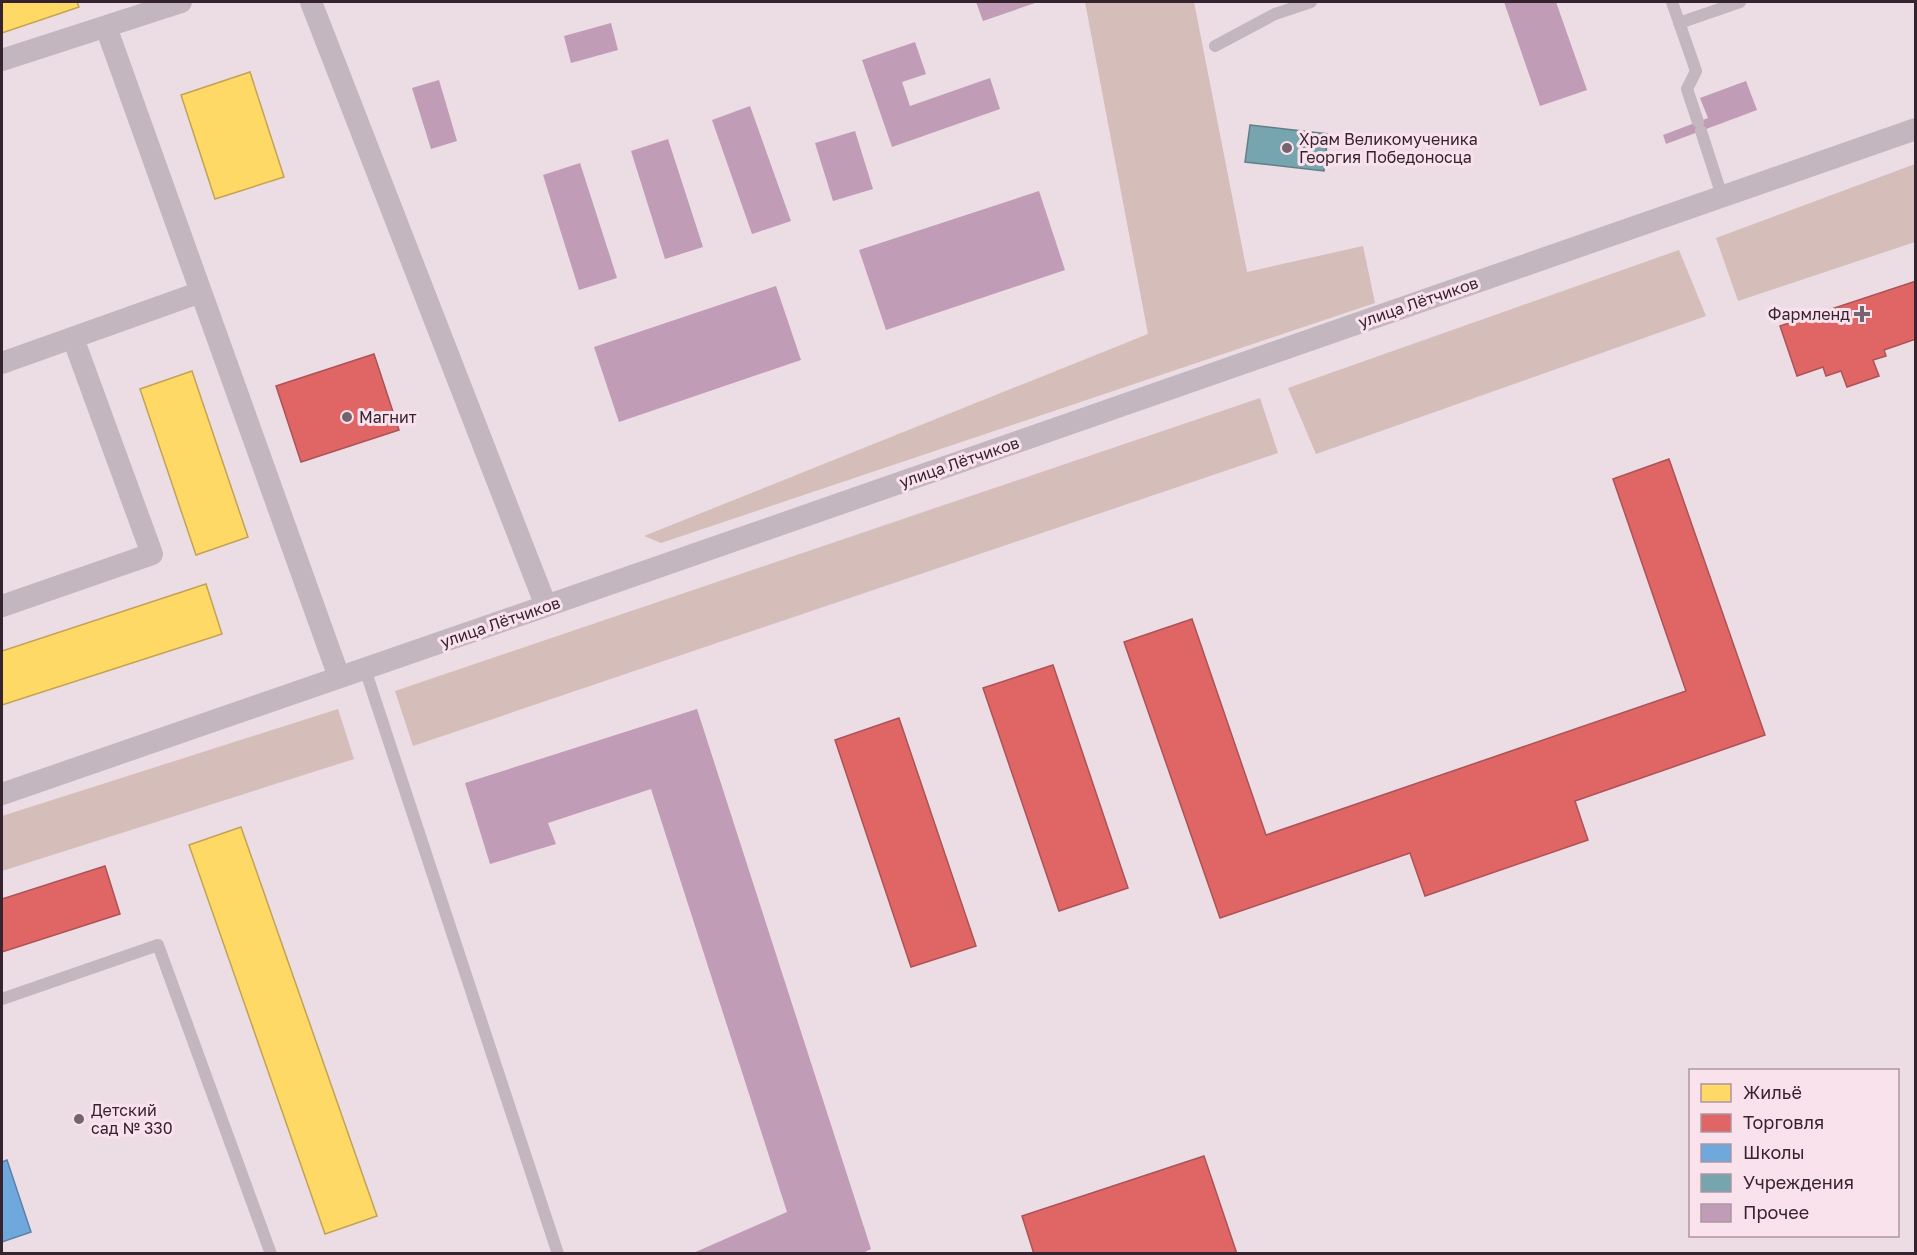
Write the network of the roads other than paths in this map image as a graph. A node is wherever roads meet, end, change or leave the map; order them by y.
1 (181, 2) edge
2 (311, 2) edge
3 (1311, 2) edge
4 (1672, 2) edge
5 (1740, 2) edge
6 (1679, 23) junction
7 (106, 27) junction
8 (1215, 46) dead end
9 (2, 60) edge
10 (1916, 129) edge
11 (1722, 196) junction
12 (201, 292) junction
13 (73, 338) junction
14 (2, 363) edge
15 (2, 606) edge
16 (546, 606) junction
17 (365, 669) junction
18 (339, 678) junction
19 (2, 794) edge
20 (2, 999) edge
21 (271, 1254) edge
22 (558, 1254) edge

1 - 7 street
2 - 16 street
3 - 8 lane
4 - 6 lane
5 - 6 lane
6 - 11 lane
7 - 9 street
7 - 12 street
10 - 11 street, улица Лётчиков
11 - 16 street, улица Лётчиков
12 - 13 street
12 - 18 street
13 - 14 street
13 - 15 street
16 - 17 street, улица Лётчиков
17 - 18 street, улица Лётчиков
17 - 22 lane
18 - 19 street, улица Лётчиков
20 - 21 lane

